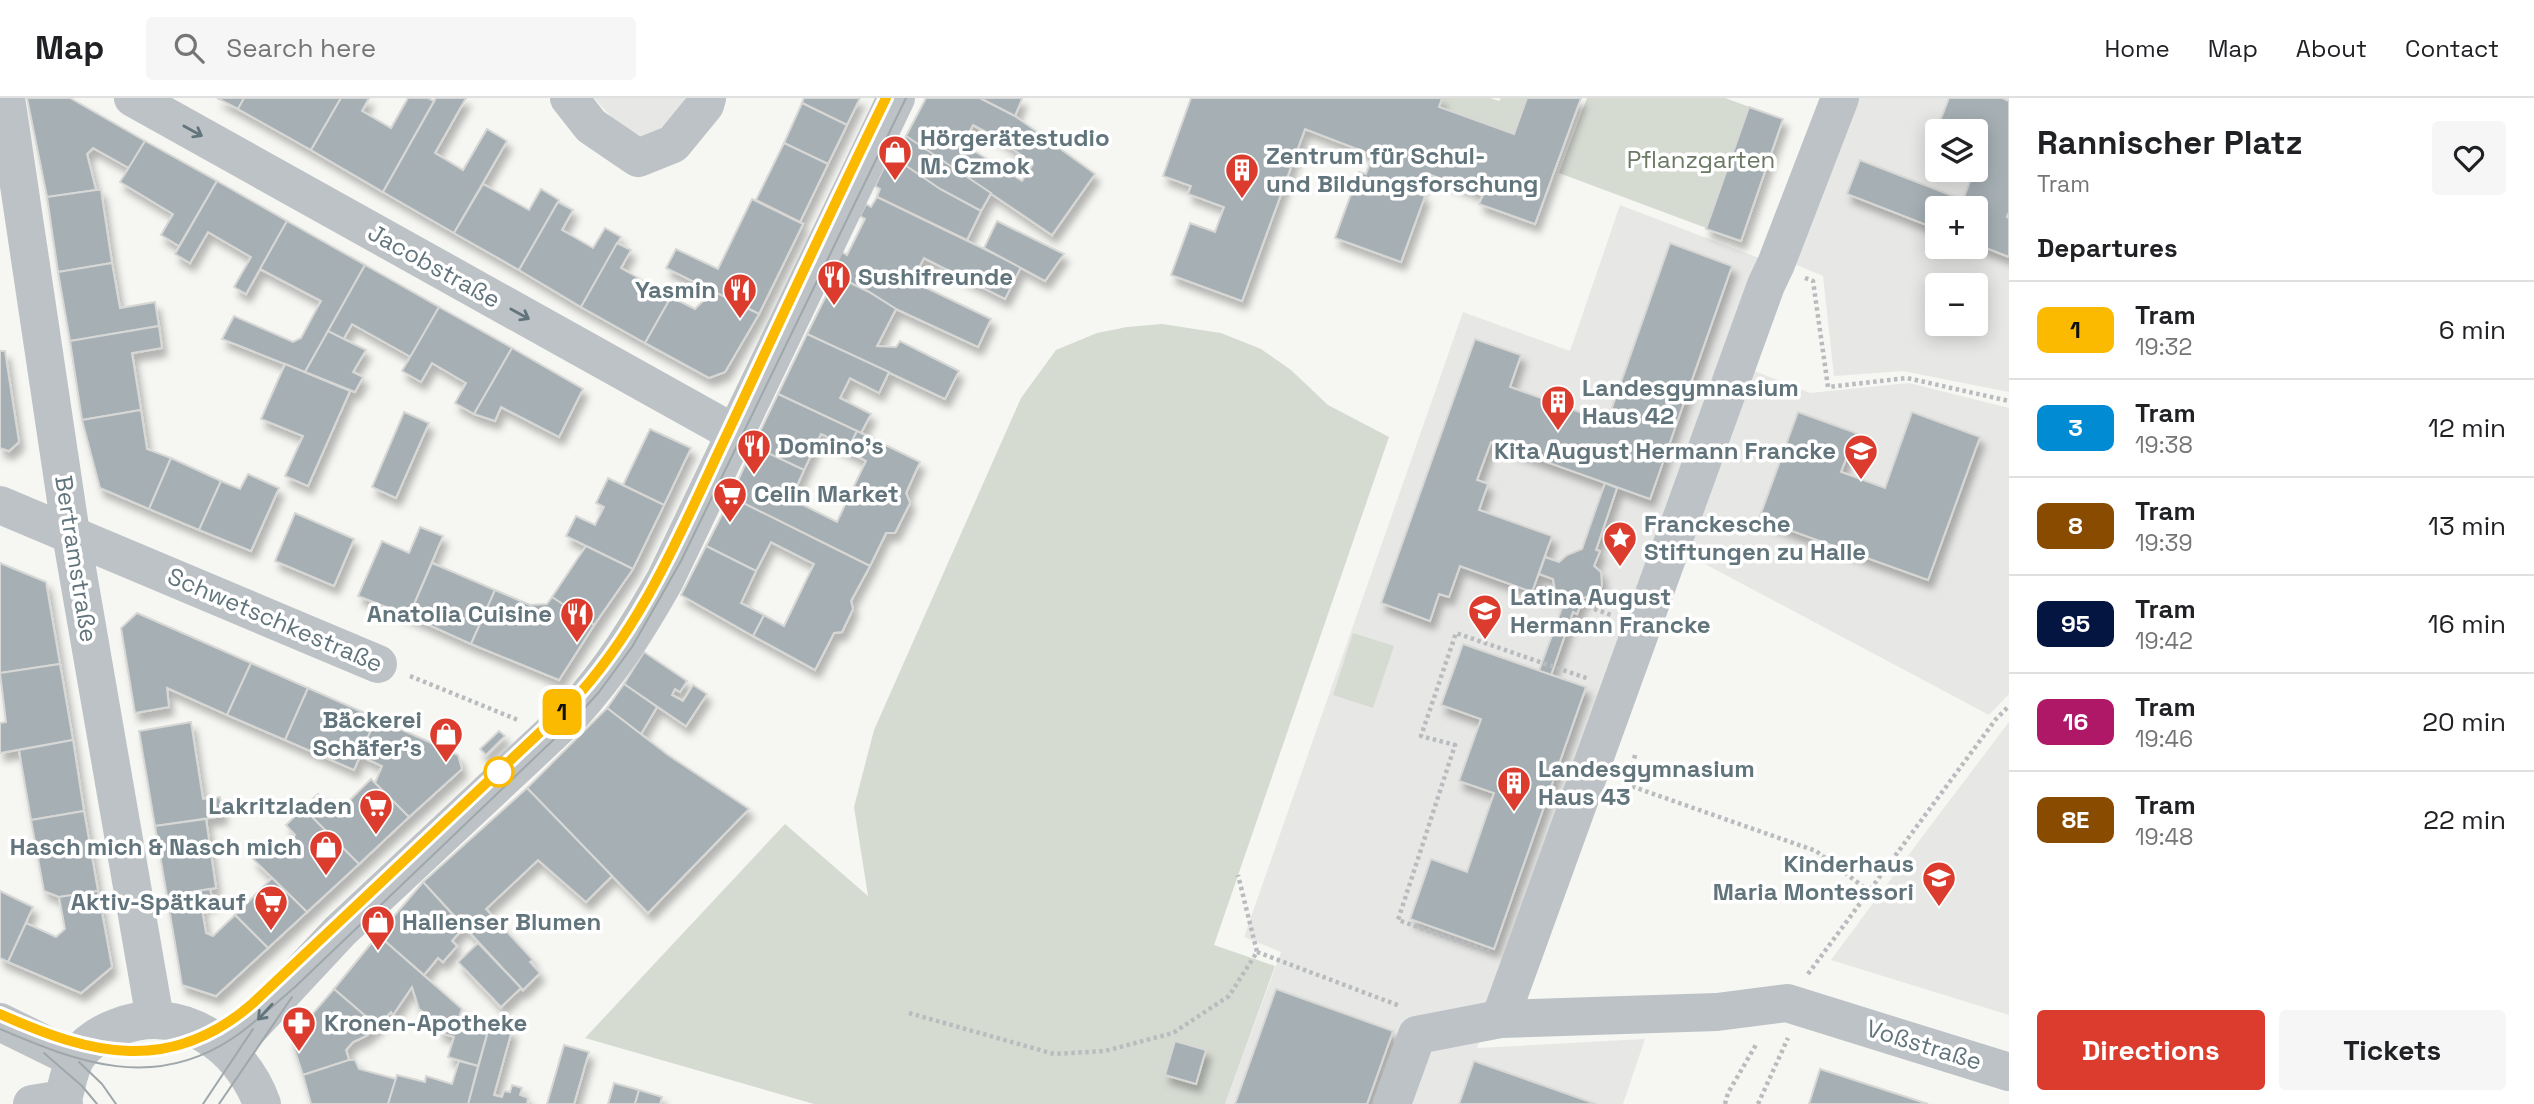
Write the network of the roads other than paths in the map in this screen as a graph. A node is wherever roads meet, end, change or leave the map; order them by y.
1 (6, 98) edge
2 (133, 98) edge
3 (569, 98) edge
4 (707, 98) edge
5 (1840, 98) edge
6 (883, 102) edge
7 (734, 433) junction
8 (0, 505) edge
9 (71, 534) junction
10 (378, 664) road end
11 (155, 1019) junction
12 (1500, 1019) junction
13 (0, 1022) edge
14 (229, 1050) junction
15 (75, 1059) junction
16 (2009, 1072) edge
17 (53, 1102) edge
18 (262, 1104) edge
19 (1392, 1104) edge

1 - 9 street, Bertramstraße
2 -> 7 street, Jacobstraße
3 - 4 street
5 - 12 street
6 - 7 street
7 -> 14 street
8 - 9 street, Schwetschkestraße
9 - 10 street, Schwetschkestraße
9 - 11 street, Bertramstraße
11 - 14 street
11 - 15 street
12 - 16 street, Voßstraße
12 - 19 street
13 - 15 street
14 - 18 street
15 - 17 street

